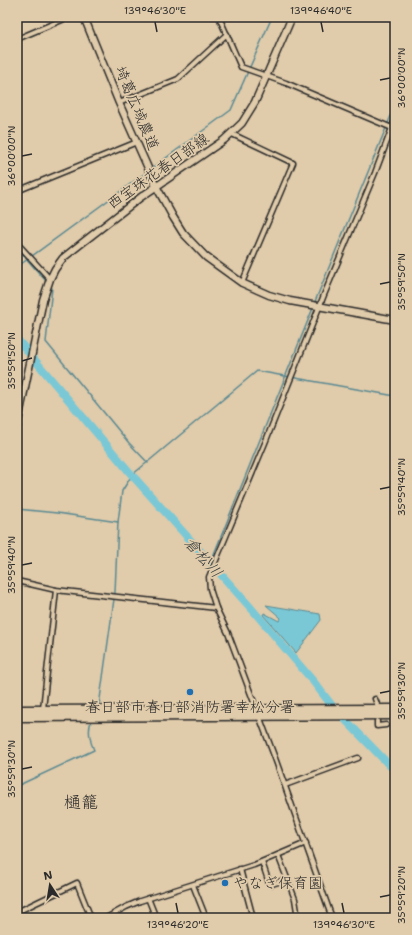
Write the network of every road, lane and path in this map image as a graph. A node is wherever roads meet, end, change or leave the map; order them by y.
1 (69, 17) edge
2 (84, 17) edge
3 (219, 17) edge
4 (292, 17) edge
5 (227, 34) junction
6 (17, 39) edge
7 (266, 76) junction
8 (119, 103) junction
9 (395, 120) edge
10 (392, 128) junction
11 (232, 134) junction
12 (136, 142) junction
13 (156, 186) junction
14 (17, 191) edge
15 (17, 243) edge
16 (50, 279) junction
17 (242, 283) junction
18 (320, 307) junction
19 (395, 320) edge
20 (19, 413) edge
21 (17, 426) edge
22 (17, 581) edge
23 (56, 590) junction
24 (216, 608) junction
25 (43, 709) junction
26 (395, 709) edge
27 (17, 710) edge
28 (257, 712) junction
29 (354, 712) junction
30 (395, 716) edge
31 (17, 717) edge
32 (377, 721) dead end
33 (386, 725) dead end
34 (358, 758) dead end
35 (285, 785) junction
36 (306, 843) junction
37 (278, 855) junction
38 (262, 862) junction
39 (240, 870) junction
40 (287, 879) junction
41 (193, 885) junction
42 (148, 898) junction
43 (17, 912) edge
44 (91, 918) edge
45 (106, 918) edge
46 (156, 918) edge
47 (206, 918) edge
48 (253, 918) edge
49 (298, 918) edge
50 (332, 918) edge

1 - 6 street
2 - 8 main road, 埼葛広域農道
3 - 5 street
4 - 7 main road, 西宝珠花春日部線
5 - 7 street
5 - 8 street
7 - 10 street
7 - 11 main road, 西宝珠花春日部線
8 - 12 main road, 埼葛広域農道
9 - 10 street
10 - 18 street
11 - 13 main road, 西宝珠花春日部線
11 - 17 street
12 - 13 main road, 埼葛広域農道
12 - 14 street
13 - 16 main road, 西宝珠花春日部線
13 - 17 main road, 埼葛広域農道
15 - 16 street
16 - 20 main road, 西宝珠花春日部線
17 - 18 main road, 埼葛広域農道
18 - 19 main road, 埼葛広域農道
18 - 24 street
20 - 21 main road
22 - 23 street
23 - 24 street
23 - 25 street
24 - 28 street
25 - 27 highway
25 - 28 highway
26 - 29 highway
28 - 29 highway
28 - 29 highway
28 - 31 highway
28 - 35 street
29 - 30 highway
32 - 33 street
34 - 35 street
35 - 36 street
36 - 37 street
36 - 50 street
37 - 38 street
37 - 40 street
38 - 39 street
38 - 40 street
39 - 41 street
39 - 48 street
40 - 49 street
41 - 42 street
41 - 47 street
42 - 45 street
42 - 46 street
43 - 44 street

